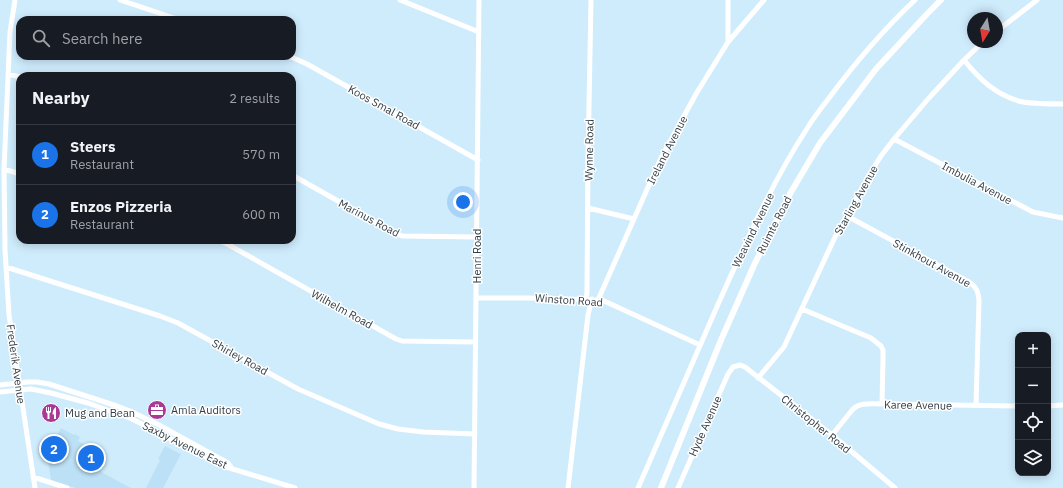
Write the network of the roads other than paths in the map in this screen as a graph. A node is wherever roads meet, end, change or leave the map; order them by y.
1 (15, 0) edge
2 (120, 0) edge
3 (400, 0) edge
4 (480, 0) edge
5 (591, 0) edge
6 (728, 0) edge
7 (764, 0) edge
8 (915, 0) edge
9 (941, 0) edge
10 (1037, 0) edge
11 (168, 16) edge
12 (1003, 26) edge
13 (479, 32) junction
14 (728, 42) junction
15 (977, 48) edge
16 (296, 59) edge
17 (964, 60) junction
18 (8, 74) junction
19 (16, 76) edge
20 (1063, 104) edge
21 (894, 139) junction
22 (478, 160) junction
23 (4, 169) junction
24 (16, 173) edge
25 (296, 177) edge
26 (588, 208) junction
27 (847, 216) junction
28 (1063, 218) edge
29 (634, 219) junction
30 (477, 237) junction
31 (227, 244) edge
32 (6, 267) junction
33 (476, 298) junction
34 (589, 299) junction
35 (598, 300) junction
36 (802, 309) junction
37 (475, 342) junction
38 (700, 345) junction
39 (735, 366) joint
40 (758, 378) junction
41 (19, 383) junction
42 (0, 385) edge
43 (20, 390) junction
44 (0, 392) edge
45 (882, 404) junction
46 (976, 405) junction
47 (1063, 405) edge
48 (1015, 406) edge
49 (1051, 406) edge
50 (474, 434) junction
51 (832, 435) junction
52 (232, 468) junction
53 (33, 477) junction
54 (661, 487) edge
55 (35, 488) edge
56 (67, 488) edge
57 (295, 488) edge
58 (474, 488) edge
59 (568, 488) edge
60 (638, 488) edge
61 (678, 488) edge
62 (895, 488) edge

1 - 18 street, Frederik Avenue
2 - 11 street
3 - 13 street
4 - 13 street, Henri Road
5 - 26 street, Wynne Road
6 - 14 street
7 - 14 street, Ireland Avenue
8 - 38 street, Weavind Avenue
9 - 54 main road, Ruimte Road
10 - 12 street
13 - 22 street, Henri Road
14 - 29 street, Ireland Avenue
15 - 17 street, Starling Avenue
16 - 22 street, Koos Smal Road
17 - 20 street
17 - 21 street, Starling Avenue
18 - 19 street
18 - 23 street, Frederik Avenue
21 - 27 street, Starling Avenue
21 - 28 street, Imbulia Avenue
22 - 30 street, Henri Road
23 - 24 street
23 - 32 street, Frederik Avenue
25 - 30 street, Marinus Road
26 - 29 street
26 - 34 street, Wynne Road
27 - 36 street, Starling Avenue
27 - 46 street, Stinkhout Avenue
29 - 35 street, Ireland Avenue
30 - 33 street, Henri Road
31 - 37 street, Wilhelm Road
32 - 41 street, Frederik Avenue
32 - 50 street, Shirley Road
33 - 34 street, Winston Road
33 - 37 street, Henri Road
34 - 35 street, Winston Road
34 - 59 street
35 - 38 street, Winston Road
36 - 40 street, Starling Avenue
36 - 45 street
37 - 50 street, Henri Road
38 - 60 street, Weavind Avenue
39 - 40 street, Christopher Road
39 - 61 street, Hyde Avenue
40 - 51 street, Christopher Road
41 - 42 street, Saxby Avenue East
41 - 43 street, Frederik Avenue
41 - 52 street, Saxby Avenue East
43 - 44 street, Saxby Avenue East
43 - 52 street, Saxby Avenue East
43 - 53 street, Frederik Avenue
45 - 46 street, Karee Avenue
45 - 51 street, Karee Avenue
46 - 48 street, Karee Avenue
47 - 49 street
50 - 58 street, Henri Road
51 - 62 street, Christopher Road
52 - 57 street, Saxby Avenue East
53 - 55 street, Frederik Avenue
53 - 56 street

